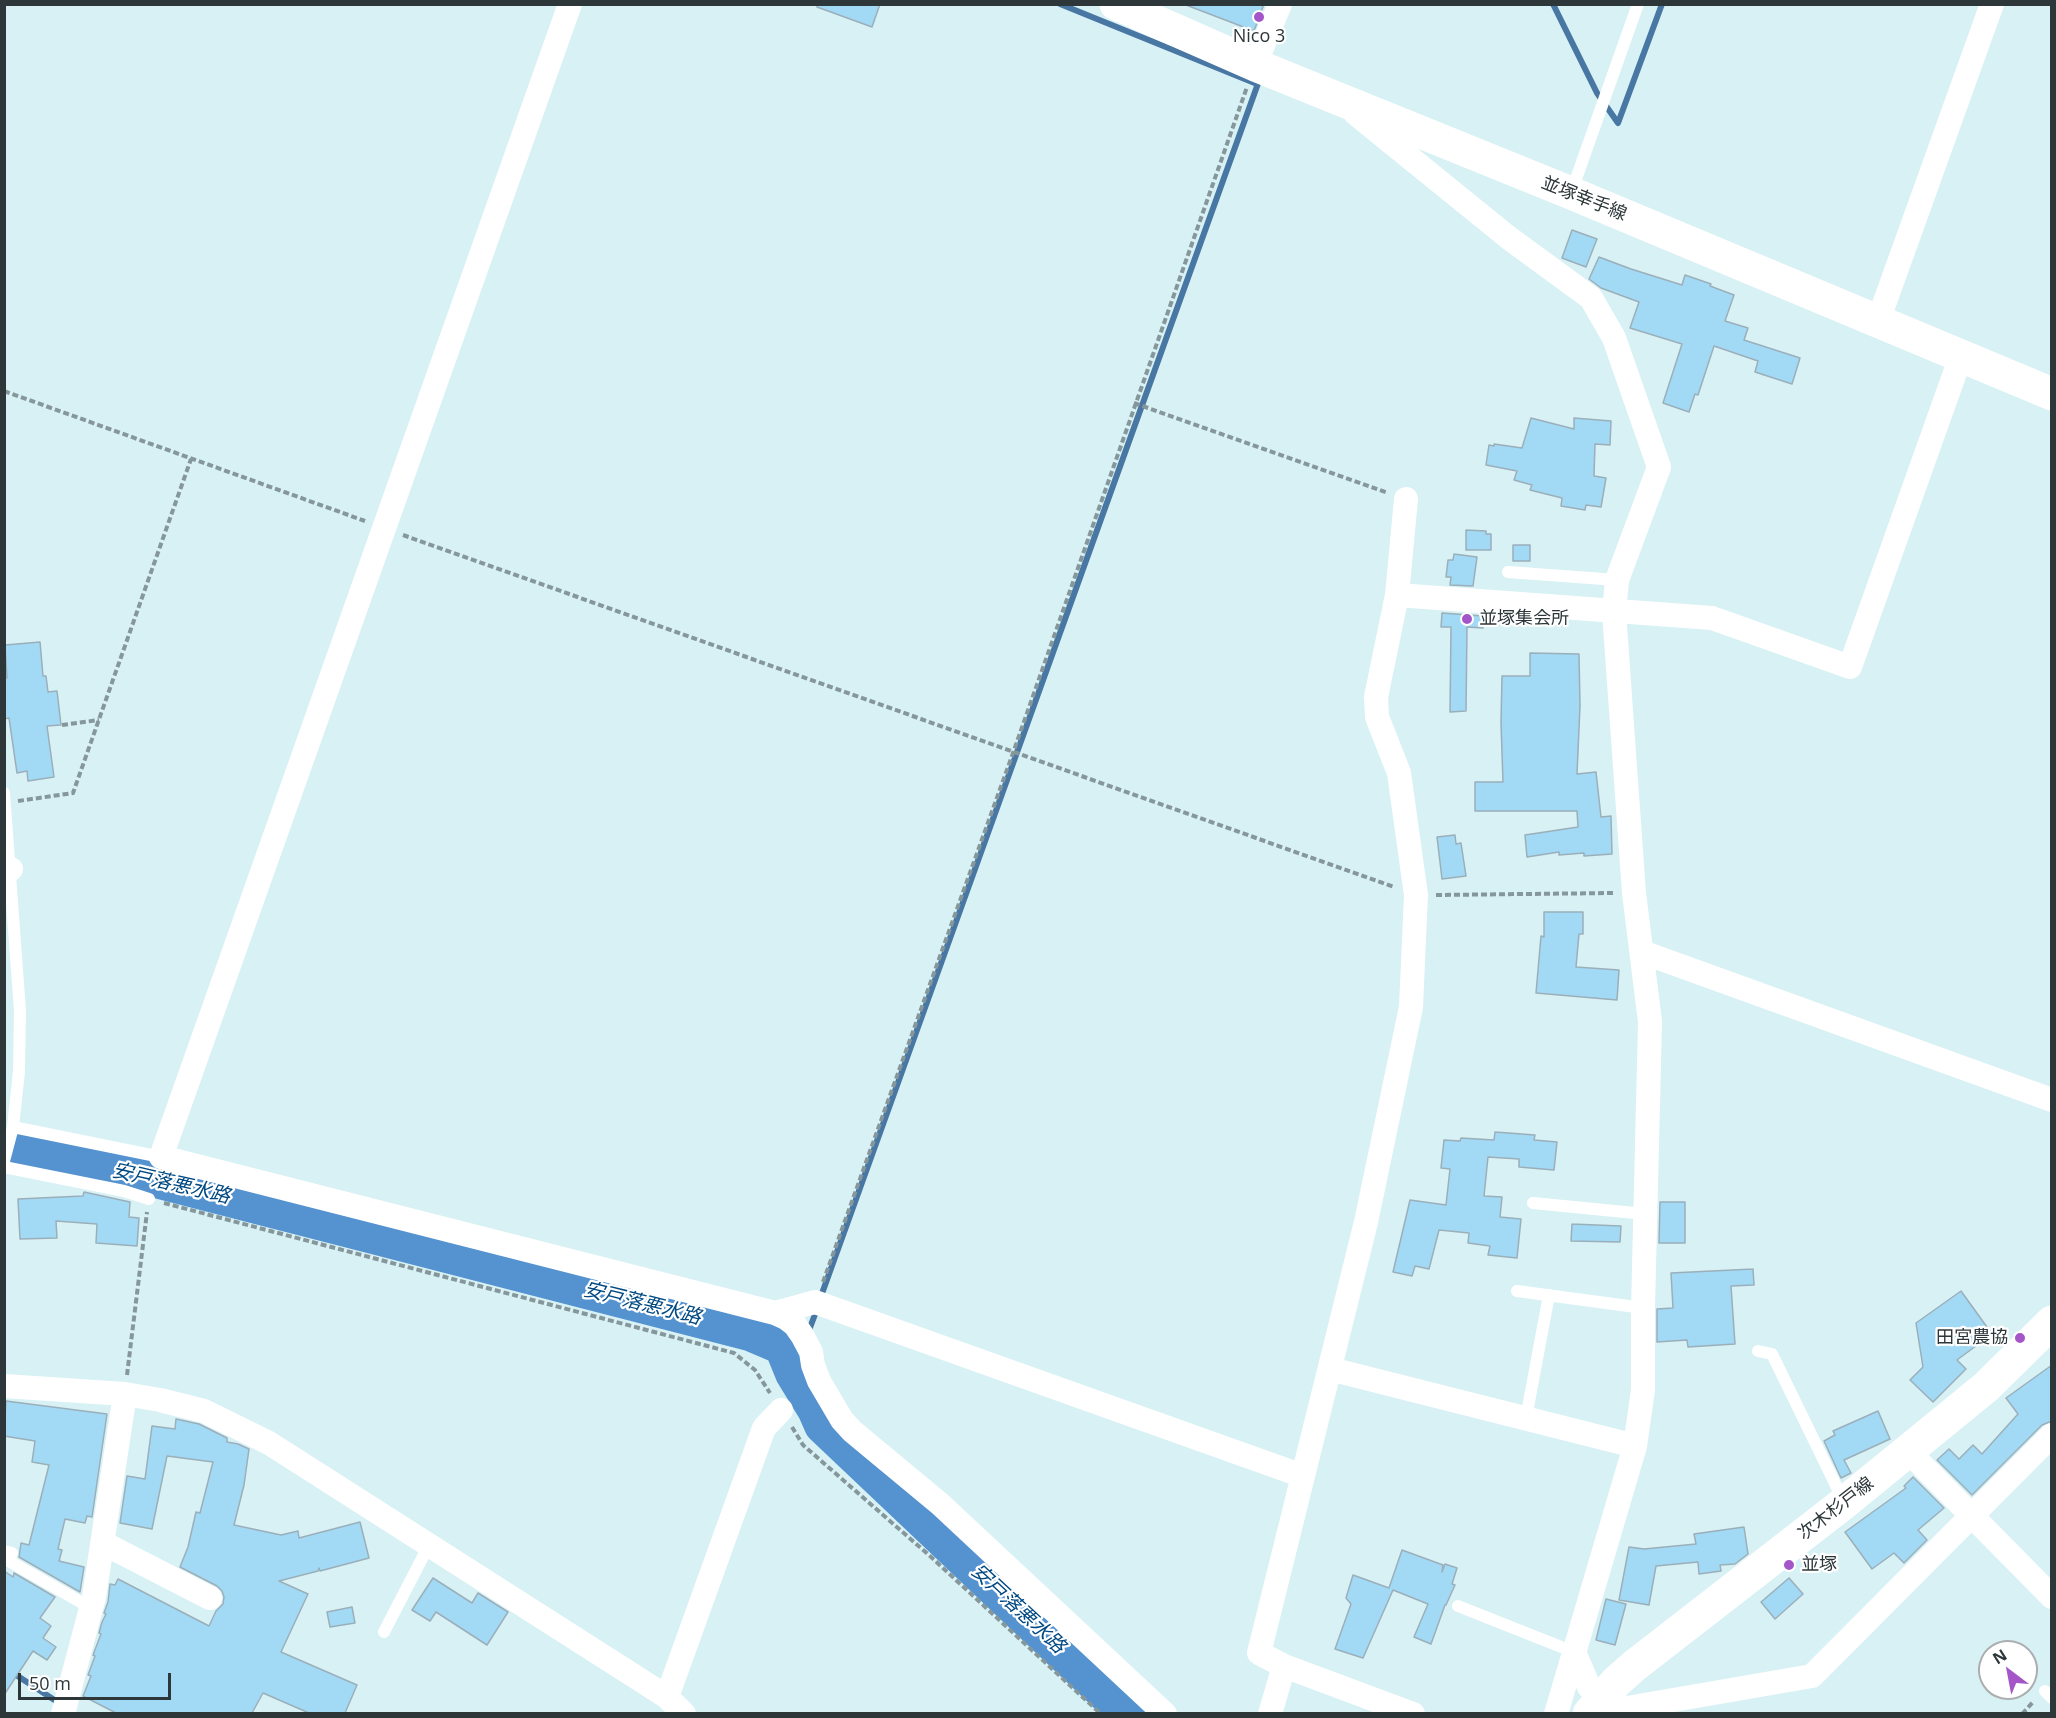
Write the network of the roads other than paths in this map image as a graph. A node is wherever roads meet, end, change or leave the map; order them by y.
1 (570, 4) edge
2 (1116, 4) edge
3 (1280, 4) edge
4 (1638, 4) edge
5 (1992, 4) edge
6 (1255, 66) junction
7 (1338, 99) junction
8 (1571, 193) junction
9 (1878, 321) junction
10 (1961, 356) junction
11 (2052, 394) edge
12 (1406, 499) road end
13 (1508, 572) dead end
14 (1617, 580) junction
15 (1397, 595) junction
16 (1614, 612) junction
17 (5, 798) edge
18 (8, 869) edge
19 (10, 935) edge
20 (1642, 952) junction
21 (2052, 1100) edge
22 (13, 1127) junction
23 (161, 1157) junction
24 (5, 1161) edge
25 (4, 1167) edge
26 (149, 1199) road end
27 (1533, 1203) dead end
28 (1645, 1214) junction
29 (1517, 1291) dead end
30 (1549, 1295) junction
31 (1643, 1308) junction
32 (775, 1313) junction
33 (2052, 1322) edge
34 (1758, 1351) dead end
35 (1330, 1369) junction
36 (4, 1386) edge
37 (125, 1394) junction
38 (781, 1410) road end
39 (1526, 1418) junction
40 (2052, 1435) edge
41 (1635, 1446) junction
42 (1908, 1451) junction
43 (1303, 1476) junction
44 (1844, 1503) junction
45 (1971, 1516) junction
46 (102, 1543) junction
47 (429, 1545) junction
48 (4, 1551) edge
49 (2052, 1597) edge
50 (210, 1598) dead end
51 (1458, 1606) dead end
52 (91, 1608) junction
53 (384, 1632) dead end
54 (1574, 1652) junction
55 (1284, 1666) junction
56 (676, 1705) edge
57 (1594, 1706) edge
58 (63, 1713) edge
59 (1165, 1713) edge
60 (1270, 1713) edge
61 (1413, 1713) edge
62 (1556, 1713) edge

1 - 23 street
2 - 6 main road, 並塚幸手線
3 - 6 street
4 - 8 lane
5 - 9 street
6 - 7 main road, 並塚幸手線
7 - 8 main road, 並塚幸手線
7 - 14 street
8 - 9 main road, 並塚幸手線
9 - 10 main road, 並塚幸手線
10 - 11 main road, 並塚幸手線
10 - 16 street
12 - 15 street
13 - 14 lane
14 - 16 street
15 - 16 street
15 - 35 street
16 - 20 street
17 - 18 lane
18 - 19 lane
19 - 22 lane
20 - 21 street
20 - 28 street
22 - 23 lane
22 - 24 lane
23 - 32 street
25 - 26 lane
27 - 28 lane
28 - 31 street
29 - 30 lane
30 - 31 lane
30 - 39 lane
31 - 41 street
32 - 43 street
32 - 59 street
33 - 42 main road, 次木杉戸線
34 - 44 lane
35 - 39 street
35 - 43 street
36 - 37 street
37 - 46 street
37 - 47 street
38 - 56 street
39 - 41 street
40 - 45 street
41 - 54 street
42 - 44 main road, 次木杉戸線
42 - 45 street
43 - 55 street
44 - 57 main road, 次木杉戸線
45 - 49 street
45 - 57 street
46 - 50 street
46 - 52 street
47 - 53 lane
47 - 56 street
48 - 52 lane
51 - 54 lane
52 - 58 street
54 - 57 street
54 - 62 street
55 - 60 street
55 - 61 street

